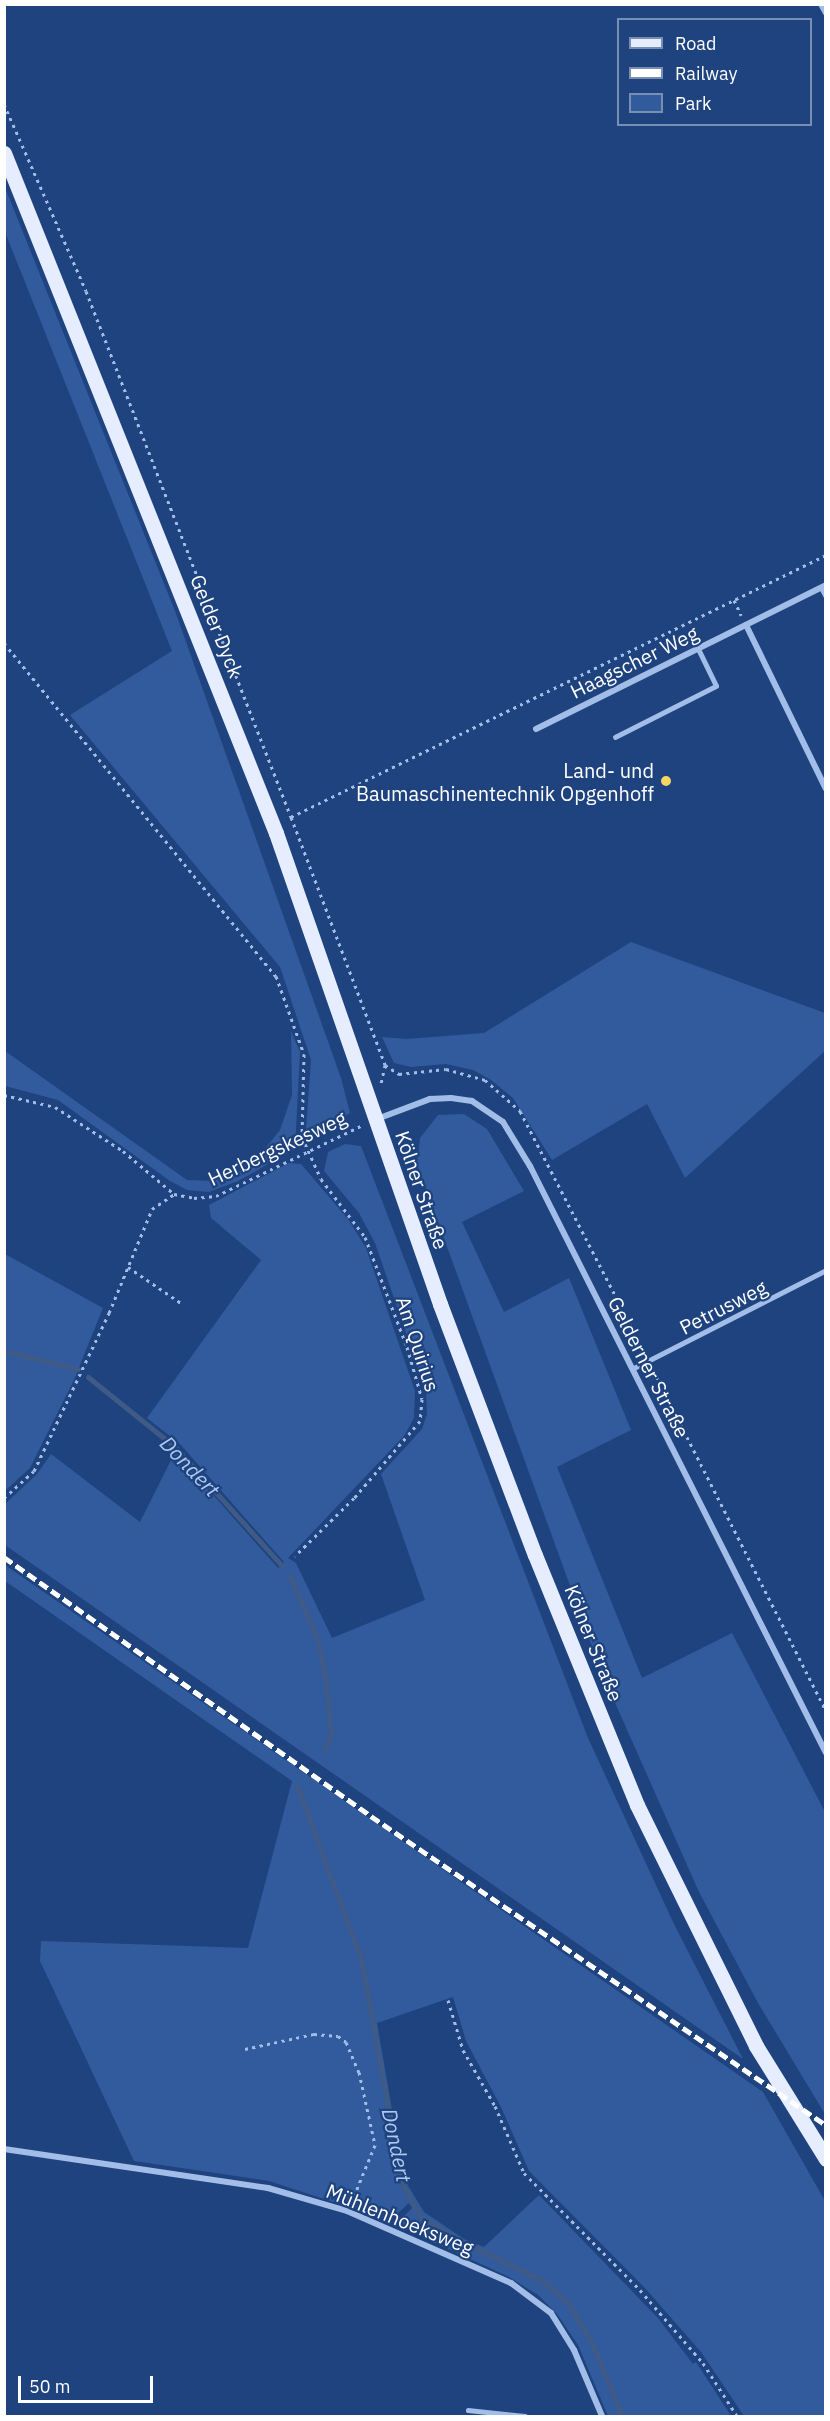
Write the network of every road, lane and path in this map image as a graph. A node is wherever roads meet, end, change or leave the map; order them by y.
1 (821, 4) edge
2 (825, 13) edge
3 (4, 104) edge
4 (4, 153) edge
5 (825, 555) edge
6 (823, 586) edge
7 (825, 596) edge
8 (746, 625) junction
9 (4, 643) edge
10 (698, 649) junction
11 (536, 729) dead end
12 (615, 737) dead end
13 (825, 789) edge
14 (291, 817) junction
15 (276, 833) junction
16 (385, 1065) dead end
17 (4, 1095) edge
18 (375, 1120) junction
19 (308, 1149) junction
20 (546, 1158) dead end
21 (174, 1194) junction
22 (128, 1267) junction
23 (825, 1270) edge
24 (181, 1303) dead end
25 (649, 1361) junction
26 (632, 1369) junction
27 (4, 1498) edge
28 (295, 1556) dead end
29 (825, 1711) edge
30 (825, 1753) edge
31 (448, 2001) dead end
32 (245, 2049) dead end
33 (4, 2149) edge
34 (825, 2159) edge
35 (347, 2211) junction
36 (468, 2410) dead end
37 (525, 2416) edge
38 (602, 2416) edge
39 (737, 2416) edge

1 - 2 street
3 - 14 path
4 - 15 main road, Gelder Dyck
5 - 14 path
6 - 7 lane
6 - 8 street, Haagscher Weg
8 - 10 street, Haagscher Weg
8 - 13 street
9 - 19 path, Am Quirius
10 - 11 street, Haagscher Weg
10 - 12 lane
14 - 15 path
14 - 16 path
15 - 18 main road, Gelder Dyck
17 - 21 path
18 - 19 path, Herbergskesweg
18 - 26 street, Gelderner Straße
18 - 34 main road, Kölner Straße
19 - 21 path, Herbergskesweg
19 - 28 path, Am Quirius
20 - 25 path
21 - 22 path
22 - 24 path
22 - 27 path
23 - 25 lane, Petrusweg
25 - 26 lane, Petrusweg
25 - 29 path
26 - 30 street, Gelderner Straße
31 - 39 path
32 - 35 path
33 - 35 street, Mühlenhoeksweg
35 - 38 street, Mühlenhoeksweg
36 - 37 lane

